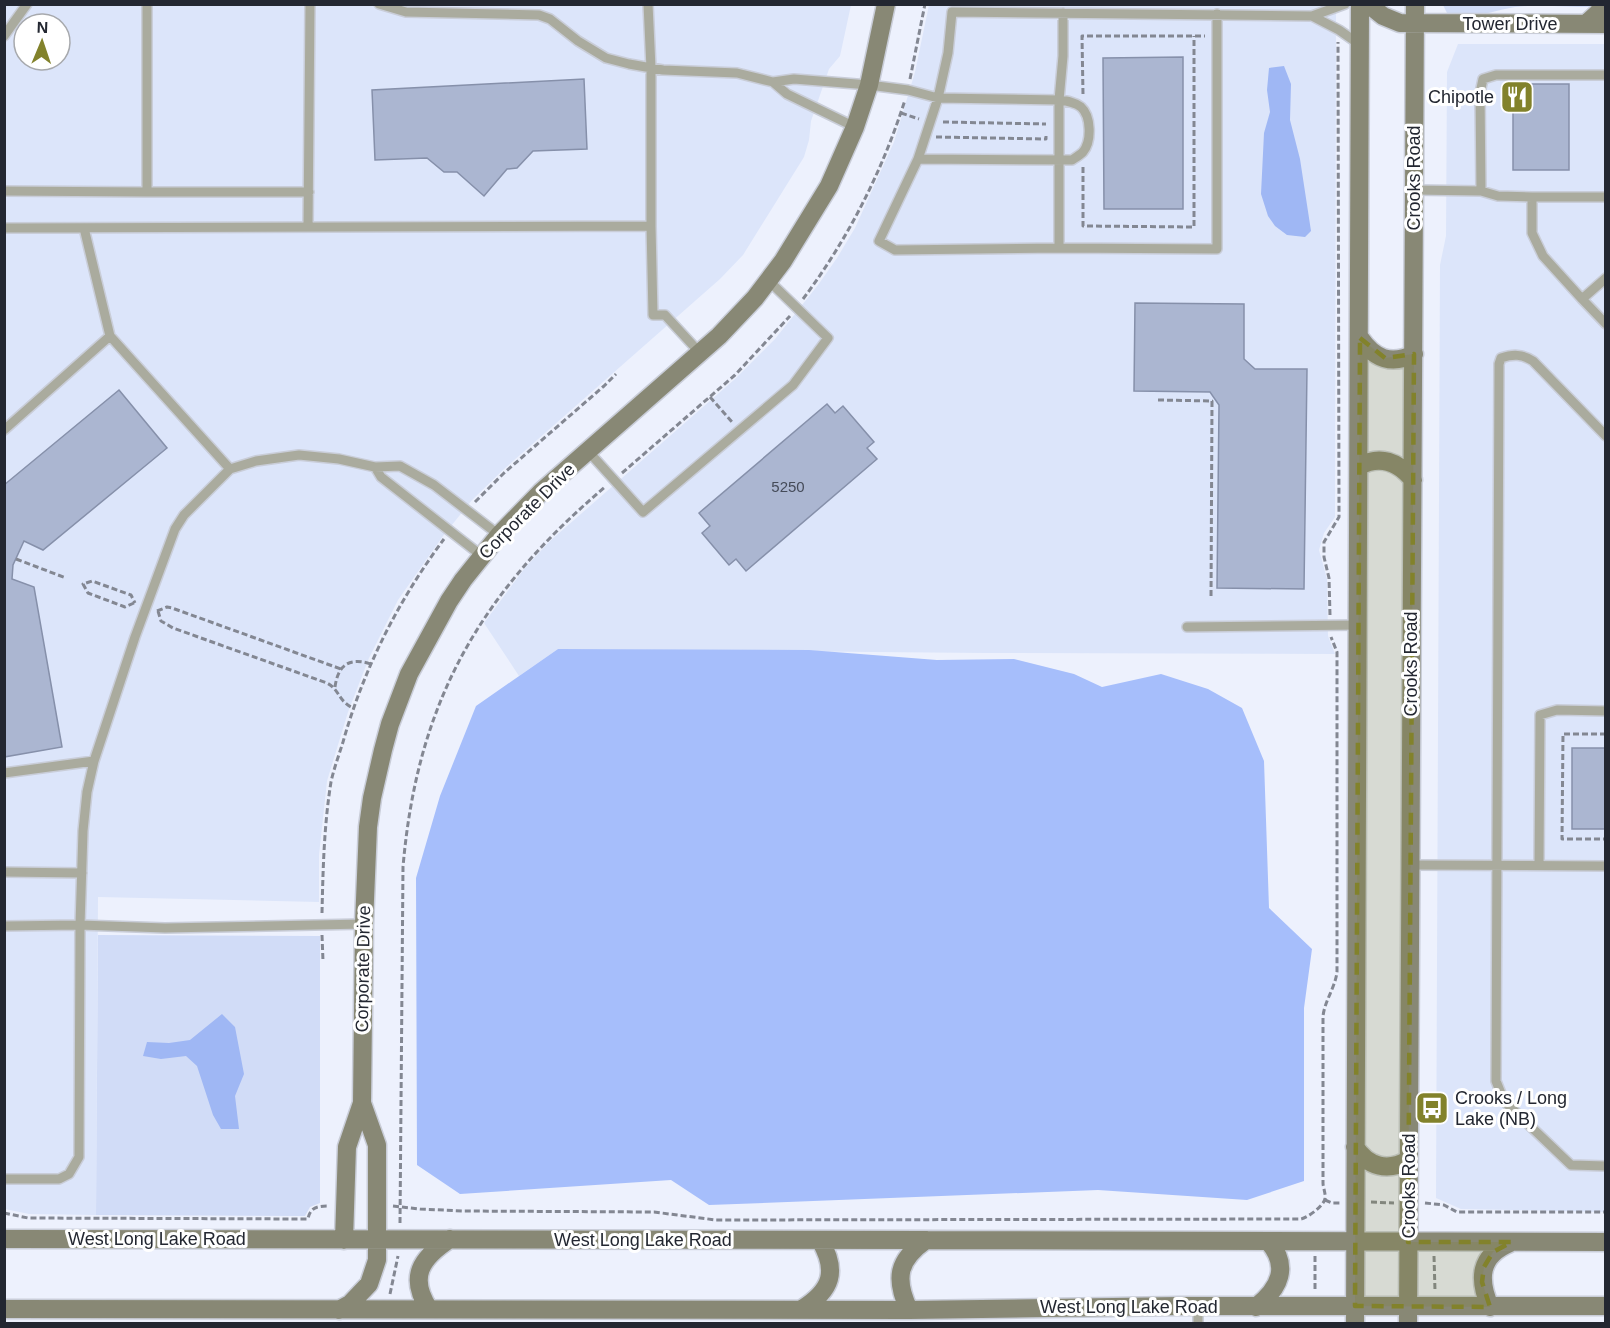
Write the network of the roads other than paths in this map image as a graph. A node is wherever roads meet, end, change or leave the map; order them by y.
1 (27, 4) edge
2 (147, 4) edge
3 (310, 4) edge
4 (379, 4) edge
5 (648, 4) edge
6 (886, 4) edge
7 (1345, 4) edge
8 (1360, 4) edge
9 (1368, 4) edge
10 (1415, 4) edge
11 (1603, 4) edge
12 (392, 6) edge
13 (1063, 13) junction
14 (1217, 14) junction
15 (1312, 16) junction
16 (1415, 23) junction
17 (1586, 24) junction
18 (1605, 24) edge
19 (4, 36) edge
20 (1360, 45) junction
21 (651, 68) junction
22 (1605, 75) edge
23 (773, 82) junction
24 (869, 85) junction
25 (938, 98) junction
26 (1059, 100) junction
27 (855, 127) junction
28 (918, 159) junction
29 (1059, 160) junction
30 (1414, 190) junction
31 (4, 191) edge
32 (1481, 191) junction
33 (147, 192) junction
34 (309, 192) junction
35 (1532, 197) junction
36 (1605, 197) edge
37 (651, 226) junction
38 (308, 227) junction
39 (4, 228) edge
40 (84, 228) junction
41 (1059, 248) junction
42 (1605, 278) edge
43 (769, 281) junction
44 (1582, 299) junction
45 (1605, 324) edge
46 (110, 336) junction
47 (1360, 338) junction
48 (701, 354) junction
49 (1413, 354) junction
50 (4, 430) edge
51 (1605, 436) edge
52 (588, 451) junction
53 (1359, 466) junction
54 (375, 467) junction
55 (230, 469) junction
56 (1413, 480) junction
57 (499, 535) junction
58 (482, 556) junction
59 (1359, 625) junction
60 (1186, 627) dead end
61 (1605, 711) edge
62 (94, 761) junction
63 (4, 773) edge
64 (1410, 865) junction
65 (1497, 865) junction
66 (1539, 865) junction
67 (1605, 866) edge
68 (4, 872) edge
69 (82, 873) junction
70 (364, 924) junction
71 (80, 925) junction
72 (4, 926) edge
73 (362, 1103) junction
74 (1355, 1147) junction
75 (1408, 1160) junction
76 (1605, 1166) edge
77 (4, 1179) edge
78 (4, 1239) edge
79 (450, 1239) junction
80 (926, 1239) junction
81 (344, 1240) junction
82 (377, 1240) junction
83 (820, 1240) junction
84 (1268, 1241) junction
85 (1355, 1241) junction
86 (1408, 1242) junction
87 (1512, 1242) junction
88 (1605, 1242) edge
89 (1605, 1306) edge
90 (1256, 1307) junction
91 (1490, 1307) junction
92 (429, 1309) junction
93 (802, 1309) junction
94 (339, 1310) junction
95 (909, 1310) junction
96 (16, 1311) edge
97 (1198, 1315) edge
98 (1355, 1315) edge
99 (1408, 1315) edge
100 (765, 1316) edge
101 (929, 1316) edge

1 - 19 lane
2 - 33 lane
3 - 34 lane
4 - 12 lane
5 - 21 lane
6 - 24 main road, Corporate Drive
7 - 15 lane
8 - 20 main road
9 - 16 main road, Tower Drive
10 - 16 main road, Crooks Road
11 - 17 main road
12 - 21 lane
13 - 14 lane
13 - 25 lane
13 - 26 lane
14 - 15 lane
14 - 41 lane
15 - 20 lane
16 - 17 main road, Tower Drive
16 - 30 main road, Crooks Road
17 - 18 main road, Tower Drive
20 - 47 main road
21 - 23 lane
21 - 37 lane
22 - 32 lane
23 - 24 lane
23 - 27 lane
24 - 25 lane
24 - 27 main road, Corporate Drive
25 - 26 lane
25 - 28 lane
26 - 29 lane
26 - 29 lane
27 - 43 main road, Corporate Drive
28 - 29 lane
28 - 41 lane
29 - 41 lane
30 - 32 lane
30 - 49 main road, Crooks Road
31 - 33 lane
32 - 35 lane
33 - 34 lane
34 - 38 lane
35 - 36 lane
35 - 44 lane
37 - 38 lane
37 - 48 lane
38 - 40 lane
39 - 40 lane
40 - 46 lane
42 - 44 lane
43 - 48 main road, Corporate Drive
43 - 52 lane
44 - 45 lane
46 - 50 lane
46 - 55 lane
47 - 49 main road
47 - 53 main road
48 - 52 main road, Corporate Drive
49 - 56 main road, Crooks Road
51 - 65 lane
52 - 57 main road, Corporate Drive
53 - 56 main road
53 - 59 main road
54 - 55 lane
54 - 57 lane
54 - 58 lane
55 - 62 lane
56 - 64 main road, Crooks Road
57 - 58 main road, Corporate Drive
58 - 70 main road, Corporate Drive
59 - 60 lane
59 - 74 main road
61 - 66 lane
62 - 63 lane
62 - 69 lane
64 - 65 lane
64 - 75 main road, Crooks Road
65 - 66 lane
65 - 76 lane
66 - 67 lane
68 - 69 lane
69 - 71 lane
70 - 71 lane
70 - 73 main road, Corporate Drive
71 - 72 lane
71 - 77 lane
73 - 81 main road, Corporate Drive
73 - 82 main road, Corporate Drive
74 - 75 main road
74 - 85 main road
75 - 86 main road, Crooks Road
78 - 81 main road, West Long Lake Road
79 - 82 main road, West Long Lake Road
79 - 83 main road, West Long Lake Road
79 - 92 main road
80 - 83 main road, West Long Lake Road
80 - 84 main road, West Long Lake Road
80 - 95 main road
81 - 82 main road, West Long Lake Road
82 - 94 main road, Corporate Drive
83 - 93 main road
84 - 85 main road, West Long Lake Road
84 - 90 main road
85 - 86 main road, West Long Lake Road
85 - 98 main road
86 - 87 main road, West Long Lake Road
86 - 99 main road, Crooks Road
87 - 88 main road, West Long Lake Road
87 - 91 main road
89 - 91 main road, West Long Lake Road
90 - 97 main road, West Long Lake Road
90 - 98 main road, West Long Lake Road
91 - 99 main road, West Long Lake Road
92 - 94 main road, West Long Lake Road
92 - 100 main road, West Long Lake Road
93 - 95 main road, West Long Lake Road
93 - 100 main road, West Long Lake Road
94 - 96 main road, West Long Lake Road
95 - 101 main road, West Long Lake Road
97 - 101 main road, West Long Lake Road
98 - 99 main road, West Long Lake Road

